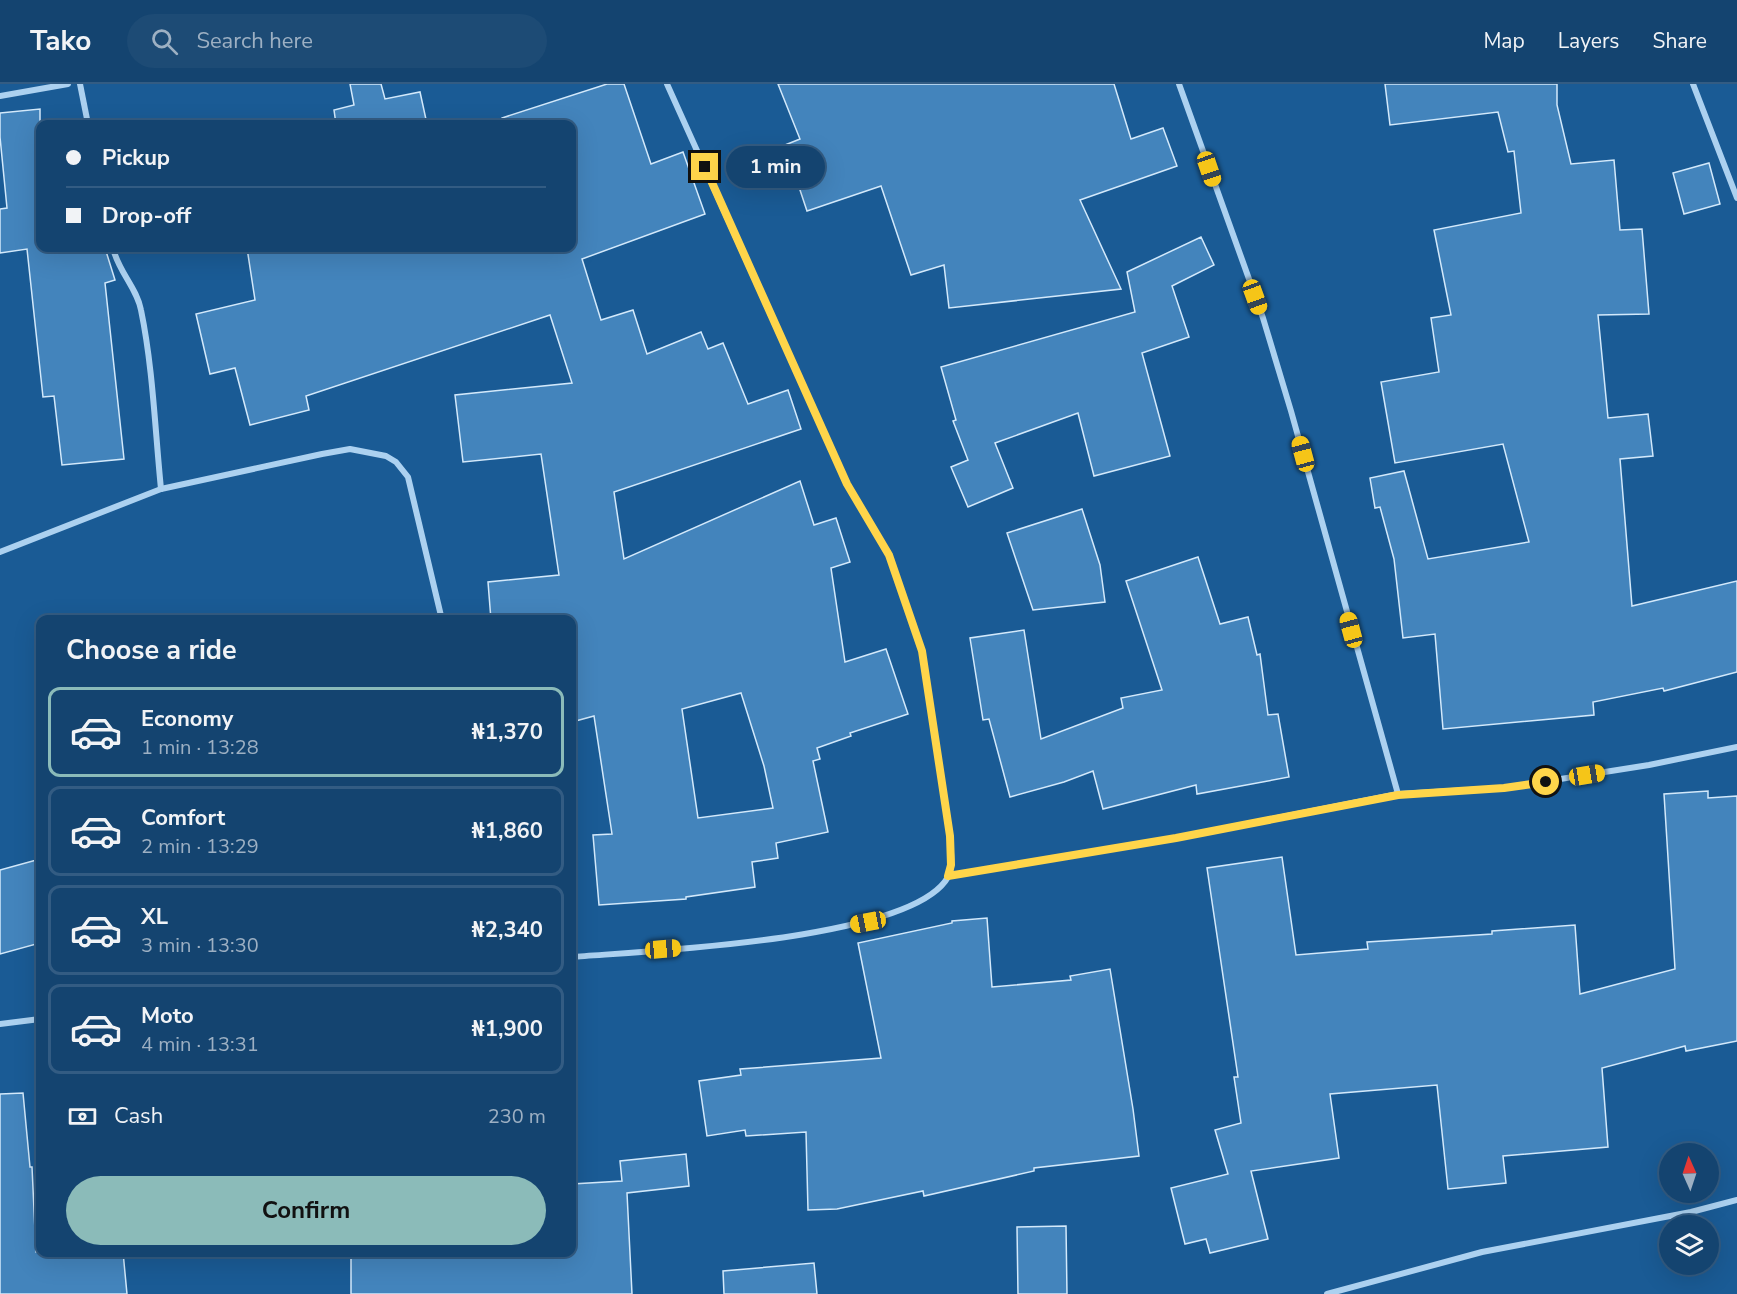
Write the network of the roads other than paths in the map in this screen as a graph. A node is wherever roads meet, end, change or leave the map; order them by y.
1 (68, 84) edge
2 (80, 84) edge
3 (668, 84) edge
4 (1179, 84) edge
5 (1693, 84) edge
6 (0, 96) edge
7 (87, 120) edge
8 (1737, 198) edge
9 (114, 252) edge
10 (161, 489) junction
11 (0, 552) edge
12 (441, 615) edge
13 (1737, 747) edge
14 (1398, 795) junction
15 (948, 876) junction
16 (576, 957) edge
17 (36, 1020) edge
18 (0, 1024) edge
19 (1737, 1200) edge
20 (1327, 1294) edge

1 - 6 street
2 - 7 street
3 - 15 street
4 - 14 street
5 - 8 street
9 - 10 street
10 - 11 street
10 - 12 street
13 - 14 street
14 - 15 street
15 - 16 street
17 - 18 street
19 - 20 street

